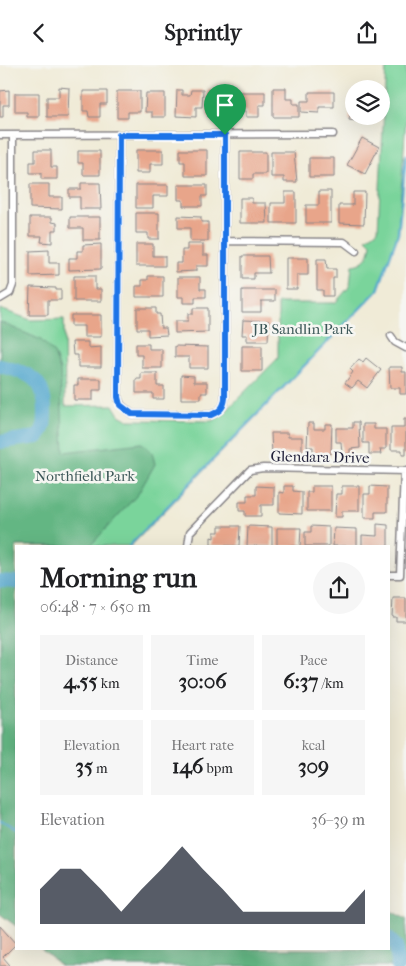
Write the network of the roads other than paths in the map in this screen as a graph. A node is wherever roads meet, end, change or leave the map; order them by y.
1 (332, 134) dead end
2 (0, 135) edge
3 (13, 135) junction
4 (119, 135) junction
5 (225, 135) junction
6 (225, 241) junction
7 (356, 251) dead end
8 (0, 299) edge
9 (391, 336) dead end
10 (406, 347) edge
11 (405, 471) edge
12 (188, 545) edge
13 (390, 575) edge

1 - 5 street
2 - 3 street
3 - 4 street
3 - 8 street
4 - 5 street
4 - 6 street
5 - 6 street
6 - 7 street
9 - 10 street
11 - 12 street, Glendara Drive
11 - 13 street

